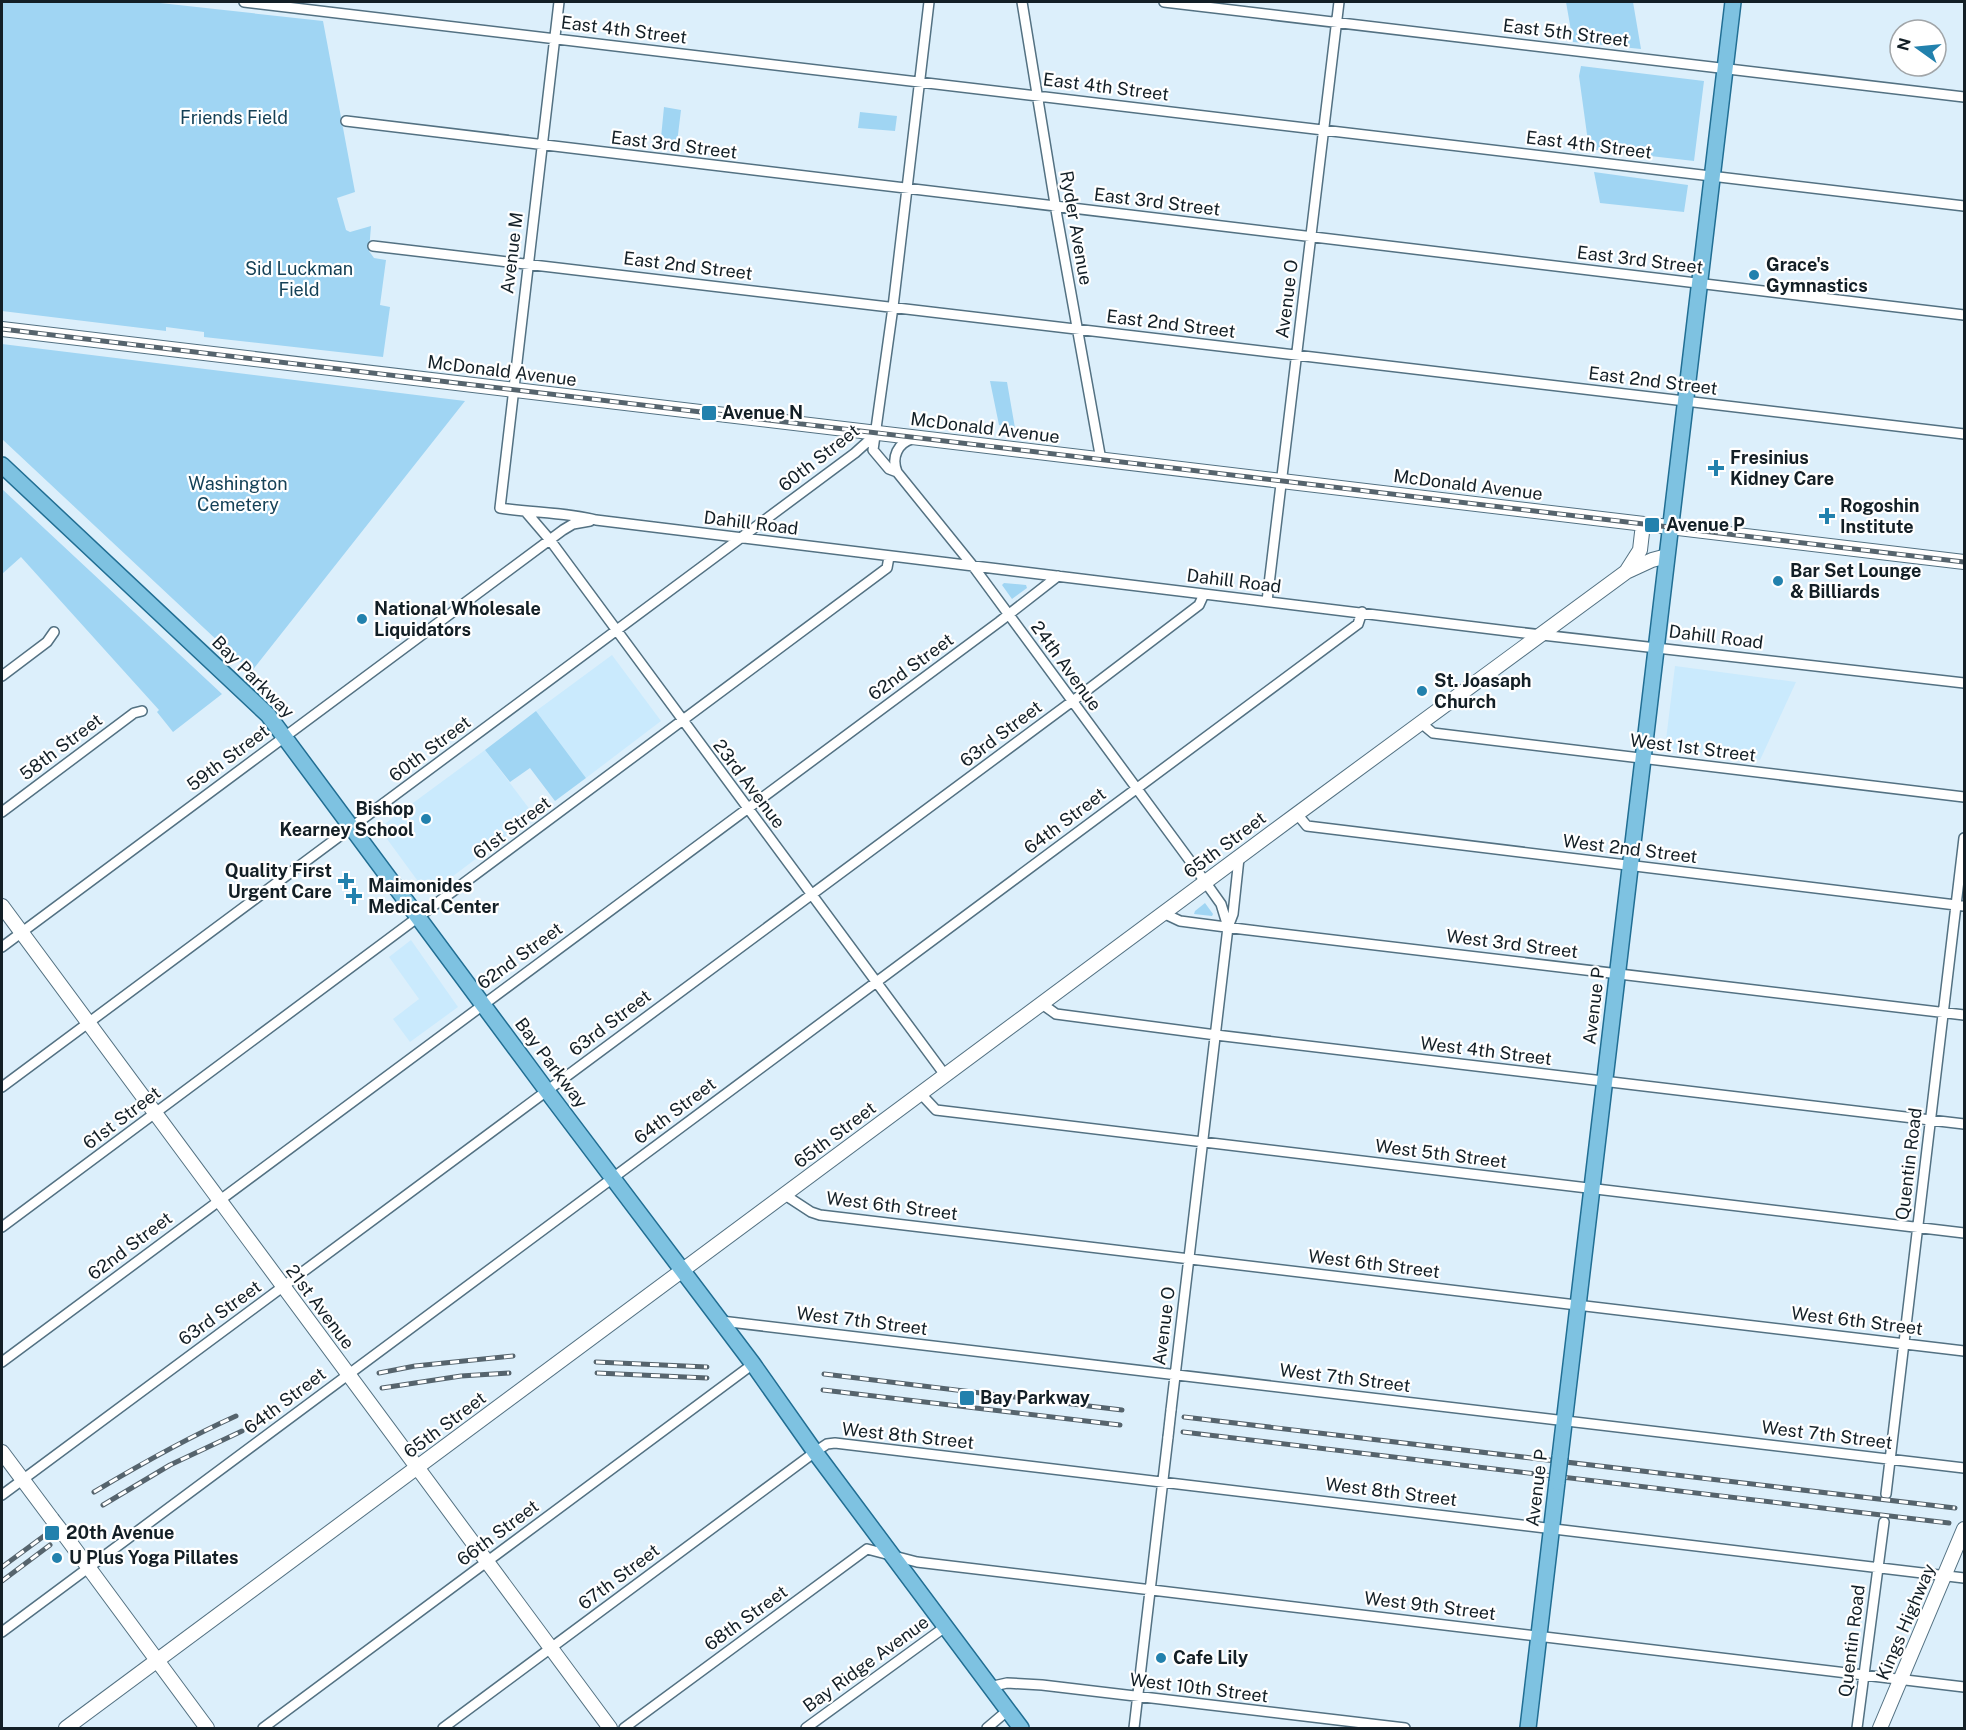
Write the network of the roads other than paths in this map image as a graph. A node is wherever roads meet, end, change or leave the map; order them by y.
1 (244, 2) edge
2 (559, 2) edge
3 (929, 2) edge
4 (1022, 2) edge
5 (1164, 2) edge
6 (1339, 2) edge
7 (1733, 2) edge
8 (1336, 22) junction
9 (555, 38) junction
10 (1725, 68) junction
11 (919, 81) junction
12 (1038, 96) junction
13 (1965, 97) edge
14 (346, 121) dead end
15 (1324, 130) junction
16 (542, 146) junction
17 (1712, 176) junction
18 (907, 189) junction
19 (1055, 206) junction
20 (1965, 206) edge
21 (1311, 237) junction
22 (373, 246) dead end
23 (527, 264) junction
24 (1699, 283) junction
25 (893, 307) junction
26 (1965, 315) edge
27 (2, 329) edge
28 (1077, 329) junction
29 (1297, 355) junction
30 (514, 390) junction
31 (1685, 401) junction
32 (876, 434) junction
33 (1965, 434) edge
34 (913, 438) junction
35 (1101, 460) junction
36 (2, 465) edge
37 (897, 472) junction
38 (1282, 482) junction
39 (500, 508) joint
40 (526, 512) junction
41 (596, 520) junction
42 (1643, 524) junction
43 (1670, 527) junction
44 (741, 538) junction
45 (550, 540) junction
46 (1667, 556) junction
47 (889, 557) junction
48 (1965, 562) edge
49 (973, 566) junction
50 (1626, 572) junction
51 (1058, 576) junction
52 (1204, 594) junction
53 (1267, 601) junction
54 (1362, 612) junction
55 (1008, 615) junction
56 (616, 631) junction
57 (54, 632) dead end
58 (1541, 634) junction
59 (1656, 647) junction
60 (2, 676) edge
61 (1965, 683) edge
62 (1072, 701) junction
63 (142, 711) dead end
64 (682, 721) junction
65 (1421, 723) junction
66 (285, 737) junction
67 (1643, 759) junction
68 (1137, 788) junction
69 (1965, 797) edge
70 (747, 808) junction
71 (2, 812) edge
72 (1298, 814) junction
73 (352, 827) junction
74 (1965, 838) edge
75 (1239, 858) junction
76 (1630, 866) junction
77 (1206, 882) junction
78 (811, 895) junction
79 (1961, 905) edge
80 (2, 906) edge
81 (1164, 914) junction
82 (418, 917) junction
83 (1228, 927) junction
84 (21, 932) junction
85 (2, 947) edge
86 (1617, 974) junction
87 (876, 982) junction
88 (483, 1004) junction
89 (1042, 1004) junction
90 (1944, 1012) junction
91 (1965, 1015) edge
92 (88, 1023) junction
93 (1216, 1035) junction
94 (945, 1075) junction
95 (1605, 1081) junction
96 (2, 1087) edge
97 (547, 1091) junction
98 (921, 1094) junction
99 (155, 1113) junction
100 (1931, 1120) junction
101 (1965, 1124) edge
102 (1203, 1142) junction
103 (613, 1177) junction
104 (1592, 1188) junction
105 (785, 1195) junction
106 (220, 1200) junction
107 (2, 1227) edge
108 (1918, 1227) junction
109 (1965, 1233) edge
110 (1189, 1258) junction
111 (682, 1271) junction
112 (283, 1287) junction
113 (1578, 1304) junction
114 (721, 1321) junction
115 (1905, 1343) junction
116 (1965, 1351) edge
117 (2, 1362) edge
118 (753, 1364) junction
119 (348, 1374) junction
120 (1175, 1374) junction
121 (1564, 1421) junction
122 (2, 1452) edge
123 (815, 1452) junction
124 (1890, 1459) junction
125 (417, 1468) junction
126 (1965, 1468) edge
127 (22, 1479) junction
128 (1162, 1481) junction
129 (1886, 1494) dead end
130 (2, 1495) edge
131 (1884, 1522) dead end
132 (1552, 1528) junction
133 (1965, 1529) edge
134 (892, 1555) junction
135 (487, 1562) junction
136 (1878, 1567) junction
137 (88, 1568) junction
138 (1945, 1576) junction
139 (1965, 1578) edge
140 (1150, 1589) junction
141 (945, 1627) junction
142 (2, 1632) edge
143 (1539, 1635) junction
144 (551, 1648) junction
145 (158, 1661) junction
146 (1864, 1674) junction
147 (1901, 1679) junction
148 (1965, 1686) edge
149 (989, 1687) junction
150 (1137, 1697) junction
151 (1007, 1711) junction
152 (66, 1728) edge
153 (207, 1728) edge
154 (263, 1728) edge
155 (443, 1728) edge
156 (610, 1728) edge
157 (624, 1728) edge
158 (806, 1728) edge
159 (987, 1728) edge
160 (1020, 1728) edge
161 (1134, 1728) edge
162 (1404, 1728) edge
163 (1528, 1728) edge
164 (1857, 1728) edge
165 (1880, 1728) edge

1 - 9 street, East 4th Street
2 - 9 street, Avenue M
3 - 11 street
4 - 12 street, Ryder Avenue
5 - 8 street, East 5th Street
6 - 8 street, Avenue O
7 - 10 main road, Avenue P
8 - 10 street, East 5th Street
8 - 15 street, Avenue O
9 - 11 street, East 4th Street
9 - 16 street, Avenue M
10 - 13 street, East 5th Street
10 - 17 main road, Avenue P
11 - 12 street, East 4th Street
11 - 18 street
12 - 15 street, East 4th Street
12 - 19 street, Ryder Avenue
14 - 16 street, East 3rd Street
15 - 17 street, East 4th Street
15 - 21 street, Avenue O
16 - 18 street, East 3rd Street
16 - 23 street, Avenue M
17 - 20 street, East 4th Street
17 - 24 main road, Avenue P
18 - 19 street, East 3rd Street
18 - 25 street
19 - 21 street, East 3rd Street
19 - 28 street, Ryder Avenue
21 - 24 street, East 3rd Street
21 - 29 street, Avenue O
22 - 23 street, East 2nd Street
23 - 25 street, East 2nd Street
23 - 30 street, Avenue M
24 - 26 street, East 3rd Street
24 - 31 main road, Avenue P
25 - 28 street, East 2nd Street
25 - 32 street
27 - 30 main road, McDonald Avenue
28 - 29 street, East 2nd Street
28 - 35 street, Ryder Avenue
29 - 31 street, East 2nd Street
29 - 38 street, Avenue O
30 - 32 main road, McDonald Avenue
30 - 39 street, Avenue M
31 - 33 street, East 2nd Street
31 - 43 main road, Avenue P
32 - 34 main road, McDonald Avenue
32 - 37 street, 24th Avenue
32 - 44 street, 60th Street
34 - 35 main road, McDonald Avenue
34 - 37 street
35 - 38 main road, McDonald Avenue
36 - 66 main road, Bay Parkway
37 - 49 street, 24th Avenue
38 - 42 main road, McDonald Avenue
38 - 53 street, Avenue O
39 - 40 street, Dahill Road
40 - 41 street, Dahill Road
40 - 45 street, 23rd Avenue
41 - 44 street, Dahill Road
41 - 45 street, 59th Street
42 - 43 main road, McDonald Avenue
42 - 50 main road, 65th Street
43 - 46 main road, Avenue P
43 - 48 main road, McDonald Avenue
44 - 47 street, Dahill Road
44 - 56 street, 60th Street
45 - 56 street, 23rd Avenue
45 - 66 street, 59th Street
46 - 50 main road, 65th Street
46 - 59 main road, Avenue P
47 - 49 street, Dahill Road
47 - 64 street, 61st Street
49 - 51 street, Dahill Road
49 - 55 street, 24th Avenue
50 - 58 main road, 65th Street
51 - 52 street, Dahill Road
51 - 55 street, 62nd Street
52 - 53 street, Dahill Road
52 - 62 street, 63rd Street
53 - 54 street, Dahill Road
54 - 58 street, Dahill Road
54 - 68 street, 64th Street
55 - 62 street, 24th Avenue
55 - 70 street, 62nd Street
56 - 64 street, 23rd Avenue
56 - 73 street, 60th Street
57 - 60 street
58 - 59 street, Dahill Road
58 - 65 main road, 65th Street
59 - 61 street, Dahill Road
59 - 67 main road, Avenue P
62 - 68 street, 24th Avenue
62 - 78 street, 63rd Street
63 - 71 street, 58th Street
64 - 70 street, 23rd Avenue
64 - 82 street, 61st Street
65 - 67 street, West 1st Street
65 - 72 main road, 65th Street
66 - 73 main road, Bay Parkway
66 - 84 street, 59th Street
67 - 69 street, West 1st Street
67 - 76 main road, Avenue P
68 - 77 street, 24th Avenue
68 - 87 street, 64th Street
70 - 78 street, 23rd Avenue
70 - 88 street, 62nd Street
72 - 75 main road, 65th Street
72 - 76 street, West 2nd Street
73 - 82 main road, Bay Parkway
73 - 92 street, 60th Street
74 - 79 street, Quentin Road
75 - 77 main road, 65th Street
75 - 83 street, Avenue O
76 - 79 street, West 2nd Street
76 - 86 main road, Avenue P
77 - 81 main road, 65th Street
77 - 83 street, Avenue O
78 - 87 street, 23rd Avenue
78 - 97 street, 63rd Street
79 - 90 street, Quentin Road
80 - 84 main road, 21st Avenue
81 - 83 street, West 3rd Street
81 - 89 main road, 65th Street
82 - 88 main road, Bay Parkway
82 - 99 street, 61st Street
83 - 86 street, West 3rd Street
83 - 93 street, Avenue O
84 - 85 street, 59th Street
84 - 92 main road, 21st Avenue
86 - 90 street, West 3rd Street
86 - 95 main road, Avenue P
87 - 94 street, 23rd Avenue
87 - 103 street, 64th Street
88 - 97 main road, Bay Parkway
88 - 106 street, 62nd Street
89 - 93 street, West 4th Street
89 - 94 main road, 65th Street
90 - 91 street, West 3rd Street
90 - 100 street, Quentin Road
92 - 96 street, 60th Street
92 - 99 main road, 21st Avenue
93 - 95 street, West 4th Street
93 - 102 street, Avenue O
94 - 98 main road, 65th Street
95 - 100 street, West 4th Street
95 - 104 main road, Avenue P
97 - 103 main road, Bay Parkway
97 - 112 street, 63rd Street
98 - 102 street, West 5th Street
98 - 105 main road, 65th Street
99 - 106 main road, 21st Avenue
99 - 107 street, 61st Street
100 - 101 street, West 4th Street
100 - 108 street, Quentin Road
102 - 104 street, West 5th Street
102 - 110 street, Avenue O
103 - 111 main road, Bay Parkway
103 - 119 street, 64th Street
104 - 108 street, West 5th Street
104 - 113 main road, Avenue P
105 - 110 street, West 6th Street
105 - 111 main road, 65th Street
106 - 112 main road, 21st Avenue
106 - 117 street, 62nd Street
108 - 109 street, West 5th Street
108 - 115 street, Quentin Road
110 - 113 street, West 6th Street
110 - 120 street, Avenue O
111 - 114 main road, Bay Parkway
111 - 125 main road, 65th Street
112 - 119 main road, 21st Avenue
112 - 127 street, 63rd Street
113 - 115 street, West 6th Street
113 - 121 main road, Avenue P
114 - 118 main road, Bay Parkway
114 - 120 street, West 7th Street
115 - 116 street, West 6th Street
115 - 124 street, Quentin Road
118 - 123 main road, Bay Parkway
118 - 135 street, 66th Street
119 - 125 main road, 21st Avenue
119 - 137 street, 64th Street
120 - 121 street, West 7th Street
120 - 128 street, Avenue O, bridge
121 - 124 street, West 7th Street
121 - 132 main road, Avenue P, bridge
122 - 127 main road
123 - 128 street, West 8th Street
123 - 134 main road, Bay Parkway
123 - 144 street, 67th Street
124 - 126 street, West 7th Street
124 - 129 street, Quentin Road
125 - 135 main road, 21st Avenue
125 - 145 main road, 65th Street
127 - 130 street, 63rd Street
127 - 137 main road, bridge
128 - 132 street, West 8th Street
128 - 140 street, Avenue O
131 - 136 street, Quentin Road
132 - 136 street, West 8th Street
132 - 143 main road, Avenue P
133 - 138 main road, Kings Highway
134 - 140 street, West 9th Street
134 - 141 main road, Bay Parkway
134 - 157 street, 68th Street
135 - 144 main road, 21st Avenue
135 - 154 street, 66th Street
136 - 138 street, West 8th Street
136 - 146 street, Quentin Road
137 - 142 street, 64th Street
137 - 145 main road
138 - 139 street, West 8th Street
138 - 147 main road, Kings Highway
140 - 143 street, West 9th Street
140 - 150 street, Avenue O
141 - 149 main road, Bay Parkway
141 - 158 street, Bay Ridge Avenue
143 - 146 street, West 9th Street
143 - 163 main road, Avenue P
144 - 155 street, 67th Street
144 - 156 main road, 21st Avenue
145 - 152 main road, 65th Street
145 - 153 main road
146 - 147 street, West 9th Street
146 - 164 street, Quentin Road
147 - 148 street, West 9th Street
147 - 165 main road, Kings Highway
149 - 150 street, West 10th Street
149 - 151 main road, Bay Parkway
150 - 161 street, Avenue O
150 - 162 street, West 10th Street
151 - 159 street
151 - 160 main road, Bay Parkway

